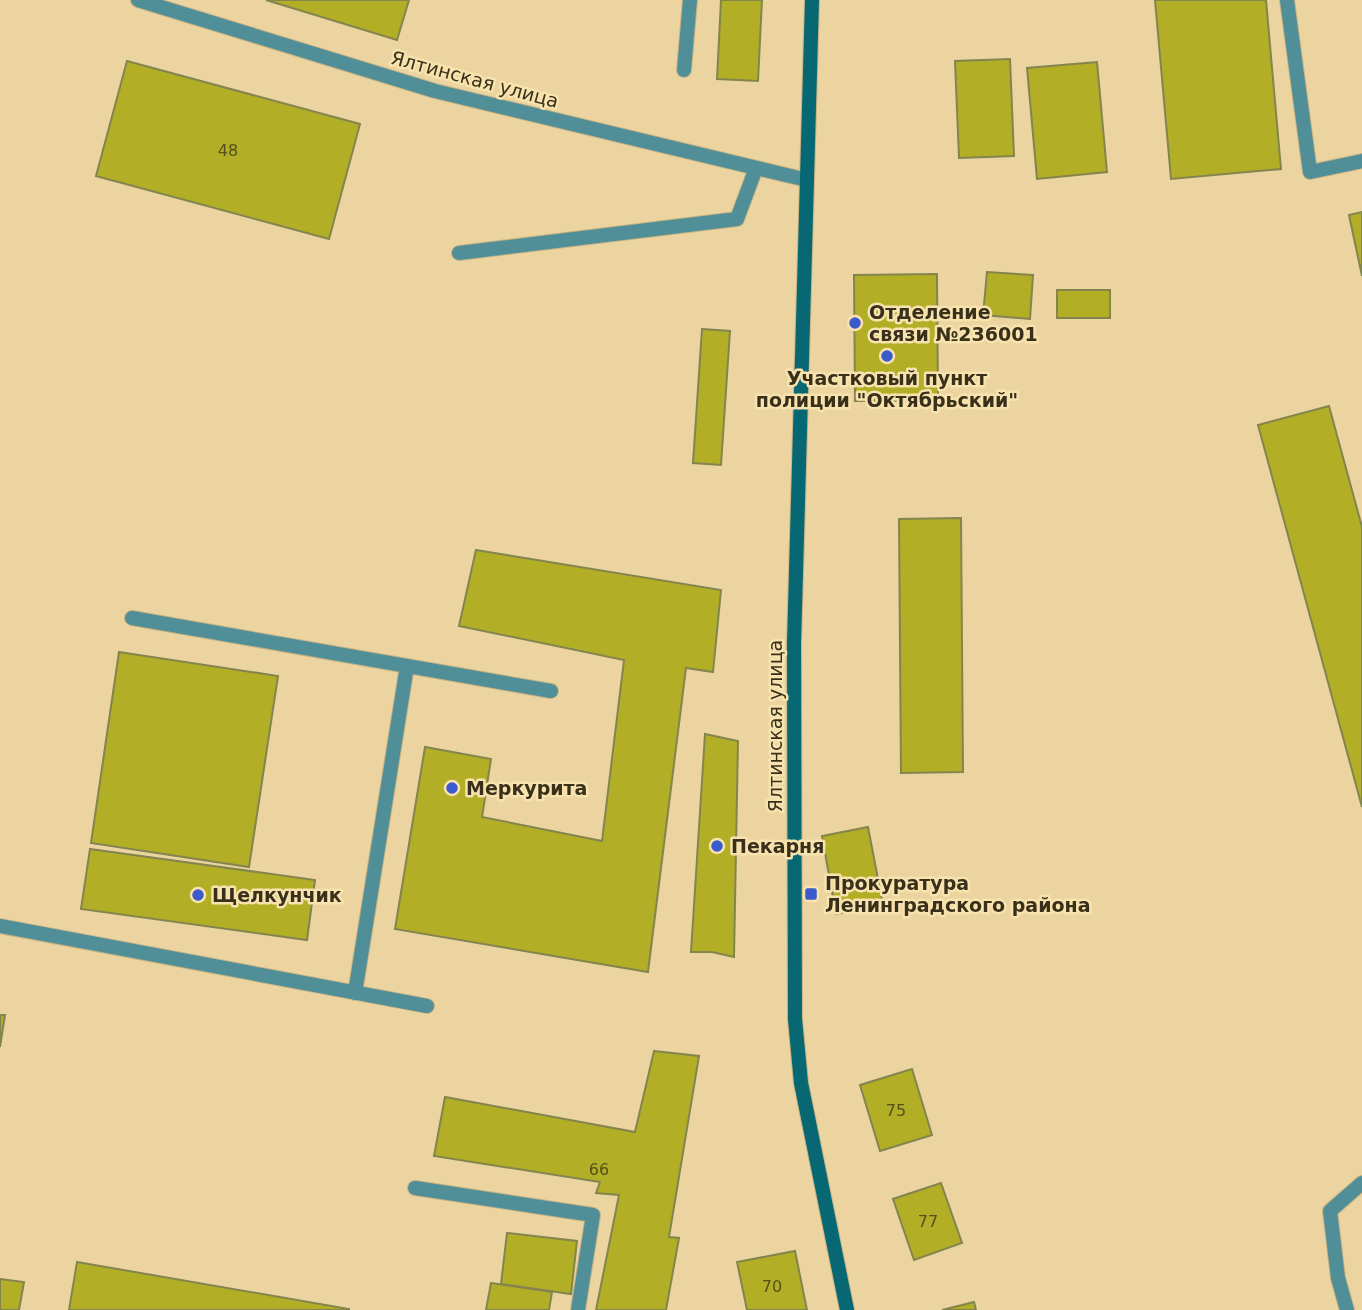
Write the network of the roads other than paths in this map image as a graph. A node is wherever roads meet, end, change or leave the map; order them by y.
1 (138, 0) edge
2 (690, 0) edge
3 (812, 0) edge
4 (1287, 0) edge
5 (684, 70) dead end
6 (1362, 161) edge
7 (756, 168) junction
8 (807, 180) junction
9 (459, 253) dead end
10 (132, 618) dead end
11 (407, 666) junction
12 (551, 691) dead end
13 (0, 926) edge
14 (355, 993) junction
15 (427, 1006) dead end
16 (1362, 1183) edge
17 (415, 1188) dead end
18 (578, 1310) edge
19 (846, 1310) edge
20 (1347, 1310) edge

1 - 7 street, Ялтинская улица
2 - 5 street
3 - 8 street, Ялтинская улица
4 - 6 street
7 - 8 street, Ялтинская улица
7 - 9 street
8 - 19 street, Ялтинская улица
10 - 11 street
11 - 12 street
11 - 14 street
13 - 14 street
14 - 15 street
16 - 20 street
17 - 18 street

